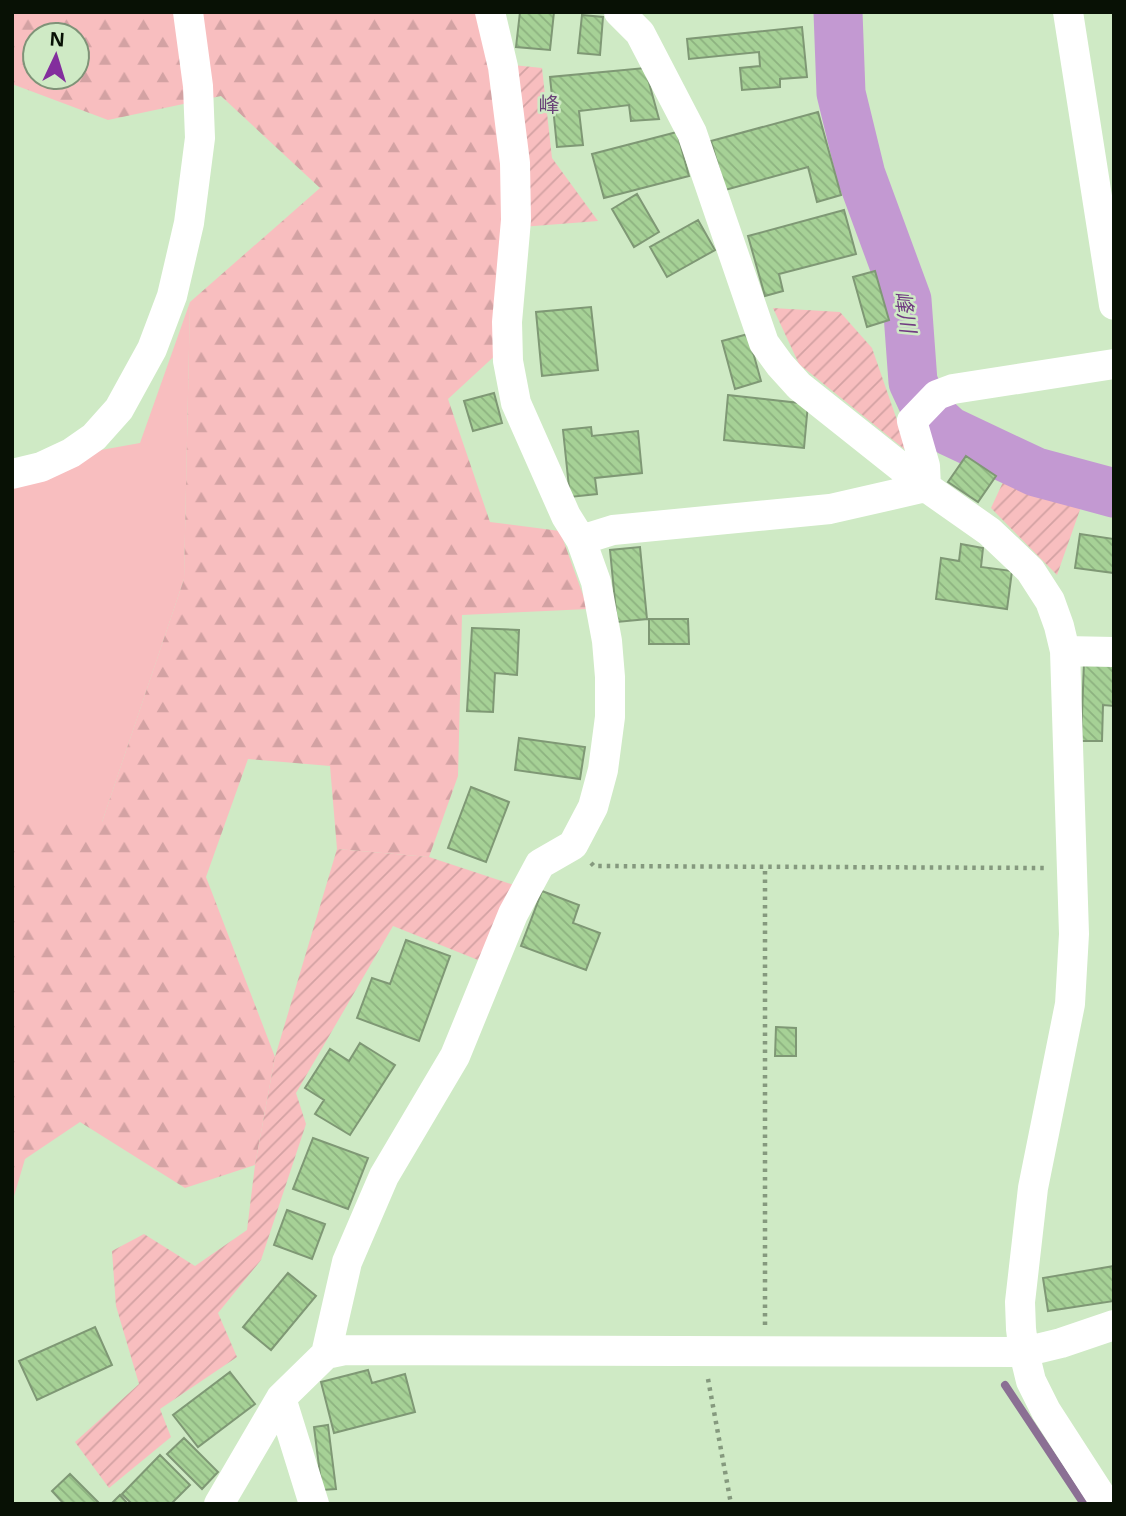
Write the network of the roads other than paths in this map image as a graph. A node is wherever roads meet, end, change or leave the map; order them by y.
1 (188, 12) edge
2 (490, 12) edge
3 (620, 12) edge
4 (1068, 12) edge
5 (1114, 305) edge
6 (1114, 364) edge
7 (12, 474) edge
8 (926, 487) junction
9 (581, 540) junction
10 (1065, 651) junction
11 (1114, 652) edge
12 (1114, 1325) edge
13 (1024, 1352) junction
14 (326, 1354) junction
15 (281, 1398) junction
16 (219, 1504) edge
17 (314, 1504) edge
18 (1106, 1504) edge

1 - 7 street
2 - 9 street
3 - 8 street
4 - 5 street
6 - 8 street
8 - 9 street
8 - 10 street
9 - 14 street
10 - 11 street
10 - 13 street
12 - 13 street
13 - 14 street
13 - 18 street
14 - 15 street
15 - 16 street
15 - 17 street

